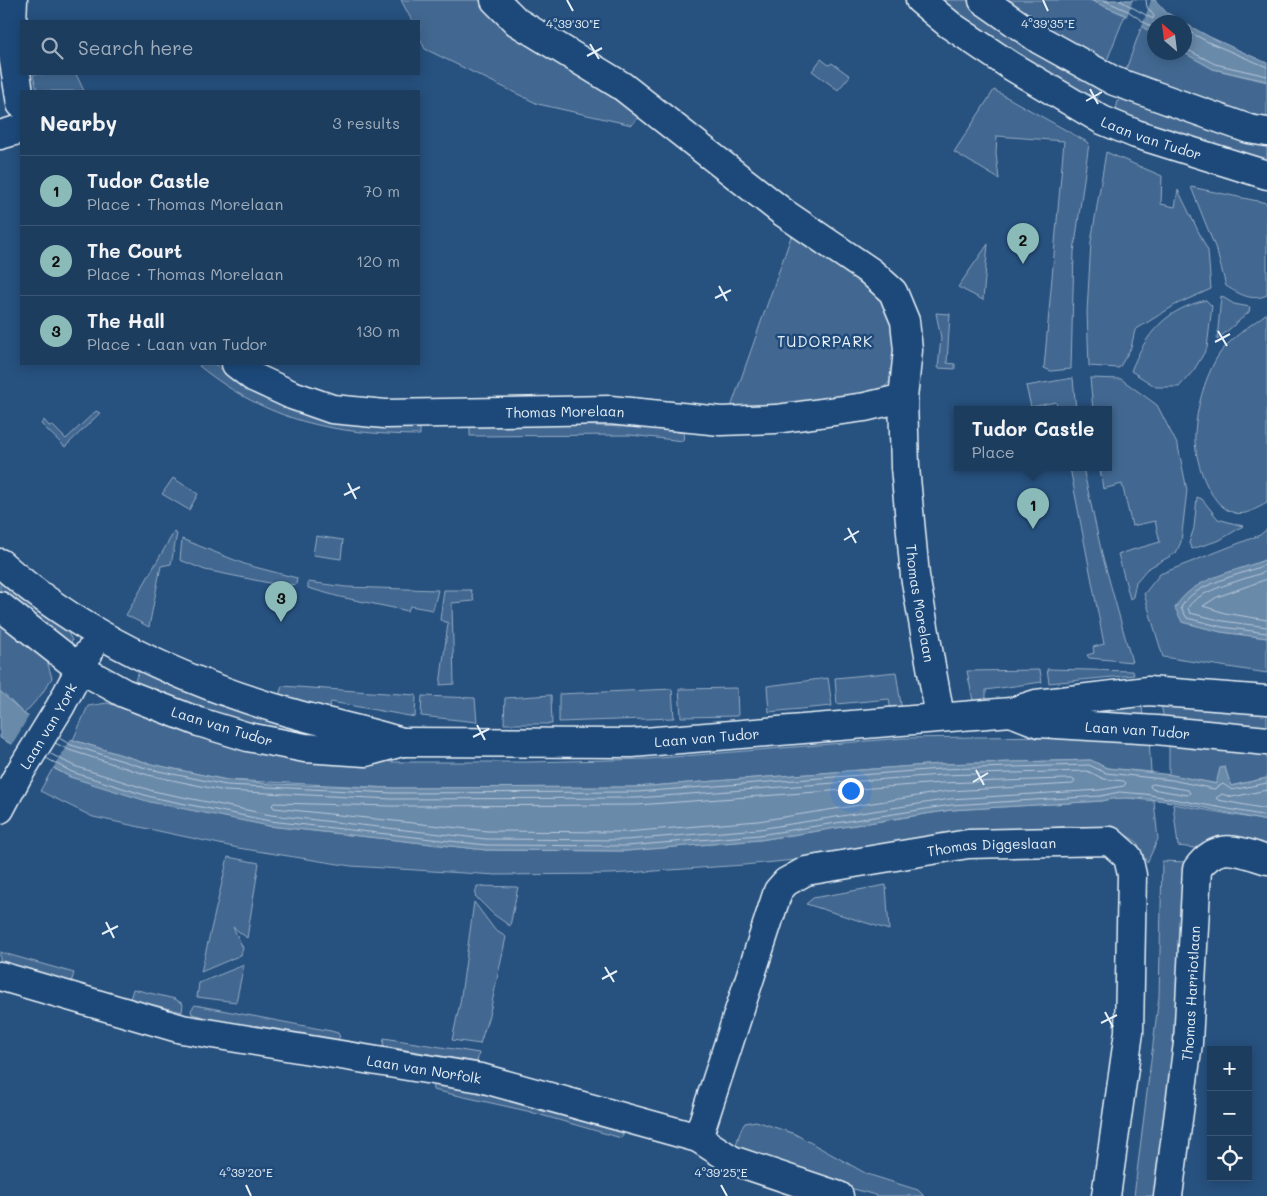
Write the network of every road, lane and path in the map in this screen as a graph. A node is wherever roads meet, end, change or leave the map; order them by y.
1 (13, 0) edge
2 (496, 0) edge
3 (920, 0) edge
4 (983, 0) edge
5 (1114, 81) junction
6 (20, 98) edge
7 (1102, 120) junction
8 (20, 129) edge
9 (1267, 132) edge
10 (0, 135) edge
11 (1267, 175) edge
12 (237, 365) edge
13 (903, 398) junction
14 (0, 564) edge
15 (0, 606) edge
16 (99, 634) junction
17 (79, 668) junction
18 (1267, 700) edge
19 (1011, 712) junction
20 (940, 717) junction
21 (1267, 741) edge
22 (402, 742) junction
23 (0, 809) edge
24 (1267, 860) edge
25 (0, 976) edge
26 (698, 1138) junction
27 (838, 1196) edge
28 (1106, 1196) edge
29 (1168, 1196) edge

1 - 6 street
2 - 13 street, Thomas Morelaan
3 - 7 street, Laan van Tudor
4 - 5 street
5 - 7 street
5 - 9 street
7 - 11 street, Laan van Tudor
8 - 10 street
12 - 13 street, Thomas Morelaan
13 - 20 street, Thomas Morelaan
14 - 16 street, Laan van Tudor
15 - 17 street, Laan van Tudor
16 - 17 street
16 - 22 street, Laan van Tudor
17 - 22 street, Laan van Tudor
17 - 23 street, Laan van York
18 - 19 street, Laan van Tudor
19 - 20 street, Laan van Tudor
19 - 21 street, Laan van Tudor
20 - 22 street, Laan van Tudor
24 - 29 street, Thomas Harriotlaan
25 - 26 street, Laan van Norfolk
26 - 27 street, Laan van Norfolk
26 - 28 street, Thomas Diggeslaan

